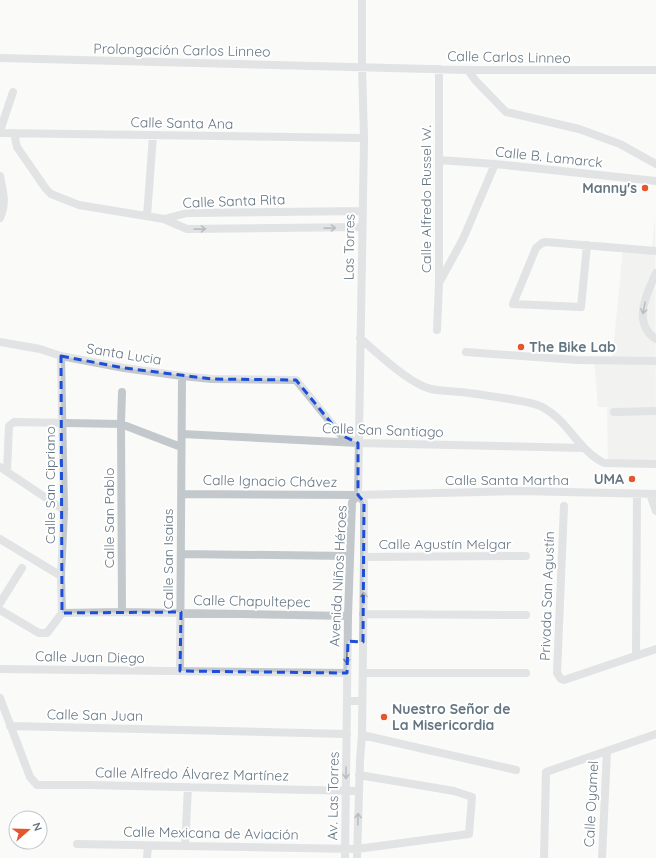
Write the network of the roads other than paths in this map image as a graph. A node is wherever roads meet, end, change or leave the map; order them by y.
1 (362, 0) edge
2 (1, 58) edge
3 (362, 67) junction
4 (439, 69) junction
5 (468, 70) junction
6 (656, 70) edge
7 (13, 92) dead end
8 (0, 132) edge
9 (14, 133) junction
10 (153, 136) junction
11 (364, 138) junction
12 (439, 160) junction
13 (495, 164) junction
14 (656, 164) edge
15 (0, 176) edge
16 (656, 181) edge
17 (363, 212) junction
18 (148, 216) junction
19 (0, 218) edge
20 (164, 219) junction
21 (362, 227) junction
22 (587, 245) junction
23 (656, 251) edge
24 (656, 273) edge
25 (438, 283) junction
26 (437, 330) dead end
27 (360, 338) junction
28 (656, 339) edge
29 (0, 342) edge
30 (466, 352) dead end
31 (62, 356) junction
32 (656, 361) edge
33 (182, 376) junction
34 (122, 392) dead end
35 (656, 411) edge
36 (614, 412) dead end
37 (63, 423) junction
38 (121, 424) junction
39 (182, 434) junction
40 (358, 443) junction
41 (181, 447) junction
42 (584, 448) junction
43 (656, 464) edge
44 (4, 469) edge
45 (182, 494) junction
46 (637, 494) junction
47 (653, 494) edge
48 (358, 495) junction
49 (564, 506) dead end
50 (64, 510) junction
51 (656, 511) edge
52 (0, 539) edge
53 (181, 554) junction
54 (350, 556) junction
55 (526, 556) dead end
56 (364, 557) junction
57 (22, 568) dead end
58 (61, 576) junction
59 (0, 603) edge
60 (0, 610) edge
61 (122, 612) junction
62 (181, 612) junction
63 (62, 613) junction
64 (363, 614) junction
65 (526, 615) dead end
66 (348, 616) junction
67 (348, 642) junction
68 (363, 642) junction
69 (656, 649) edge
70 (636, 655) junction
71 (0, 669) edge
72 (180, 671) junction
73 (347, 673) junction
74 (363, 673) junction
75 (526, 673) dead end
76 (0, 698) edge
77 (347, 701) junction
78 (362, 701) junction
79 (10, 726) junction
80 (347, 734) junction
81 (656, 734) edge
82 (362, 735) junction
83 (607, 751) junction
84 (516, 770) dead end
85 (359, 775) junction
86 (188, 787) junction
87 (346, 790) junction
88 (358, 791) junction
89 (77, 844) dead end
90 (148, 846) junction
91 (185, 846) junction
92 (345, 848) junction
93 (357, 849) junction
94 (147, 858) edge
95 (345, 858) edge
96 (357, 858) edge
97 (544, 858) edge
98 (602, 858) edge

1 - 3 street, Las Torres
2 - 3 street, Prolongación Carlos Linneo
3 - 4 street, Calle Carlos Linneo
3 - 11 street, Las Torres
4 - 5 street, Calle Carlos Linneo
4 - 12 street, Calle Alfredo Russel W.
5 - 6 street, Calle Carlos Linneo
5 - 14 street
7 - 8 street
8 - 9 street, Calle Santa Ana
9 - 10 street, Calle Santa Ana
9 - 18 street
10 - 11 street, Calle Santa Ana
10 - 18 street
11 - 17 street, Las Torres
12 - 13 street, Calle B. Lamarck
12 - 25 street, Calle Alfredo Russel W.
13 - 16 street, Calle B. Lamarck
13 - 25 street
15 - 19 street
17 - 20 street, Calle Santa Rita
17 - 21 street, Las Torres
18 - 20 street
20 -> 21 street, Calle Santa Rita
21 - 27 street, Las Torres
22 - 22 street
22 - 23 street
24 -> 28 street
25 - 26 street, Calle Alfredo Russel W.
27 - 40 street, Las Torres
27 - 42 street
29 - 31 street
30 - 32 street
31 - 33 street, Santa Lucia
31 - 37 street, Calle San Cipriano
33 - 39 street, Calle San Isaias
33 - 40 street, Santa Lucia
34 - 38 street, Calle San Pablo
35 - 36 street
37 - 38 street
37 - 44 street
37 - 50 street, Calle San Cipriano
38 - 41 street
38 - 61 street, Calle San Pablo
39 - 40 street, Calle San Santiago
39 - 41 street, Calle San Isaias
40 - 42 street, Calle San Santiago
40 - 48 street, Las Torres
41 - 45 street, Calle San Isaias
42 - 43 street
44 - 50 street
45 - 48 street, Calle Ignacio Chávez
45 - 53 street, Calle San Isaias
46 - 47 street, Calle Santa Martha
46 - 48 street, Calle Santa Martha
46 - 70 street
47 - 51 street
48 - 54 street, Avenida Niños Héroes
48 - 56 street, Avenida Niños Héroes
49 - 70 street, Privada San Agustín
50 - 58 street, Calle San Cipriano
52 - 58 street
53 - 54 street
53 - 62 street, Calle San Isaias
54 - 66 street, Avenida Niños Héroes
55 - 56 street, Calle Agustín Melgar
64 -> 56 street, Avenida Niños Héroes
57 - 59 street
58 - 63 street, Calle San Cipriano
60 - 63 street
61 - 62 street, Calle Chapultepec
61 - 63 street, Calle Chapultepec
62 - 66 street, Calle Chapultepec
62 - 72 street, Calle San Isaias
64 - 65 street
64 - 68 street, Avenida Niños Héroes
66 - 67 street, Avenida Niños Héroes
67 - 68 street
67 -> 73 street, Avenida Niños Héroes
68 - 74 street, Avenida Niños Héroes
69 - 70 street, Privada San Agustín
71 - 72 street, Calle Juan Diego
72 - 73 street, Calle Juan Diego
73 - 77 street, Avenida Niños Héroes
74 - 75 street
74 - 78 street, Avenida Niños Héroes
76 - 79 street
77 - 78 street
77 - 80 street, Avenida Niños Héroes
78 - 82 street, Avenida Niños Héroes
79 - 80 street, Calle San Juan
79 - 86 street, Calle Alfredo Álvarez Martínez
80 -> 87 street, Av. Las Torres
81 - 83 street
82 - 84 street
82 - 85 street, Av. Las Torres
83 - 97 street
83 - 98 street, Calle Oyamel
85 - 88 street, Av. Las Torres
85 - 93 street, Calle Mexicana de Aviación
86 - 87 street, Calle Alfredo Álvarez Martínez
86 - 91 street
87 - 88 street, Calle Alfredo Álvarez Martínez
87 - 92 street, Av. Las Torres
93 -> 88 street, Av. Las Torres
89 - 90 street, Calle Mexicana de Aviación
90 - 91 street, Calle Mexicana de Aviación
90 - 94 street
91 - 92 street, Calle Mexicana de Aviación
92 - 93 street, Calle Mexicana de Aviación
92 - 95 street, Av. Las Torres
93 - 96 street, Av. Las Torres

